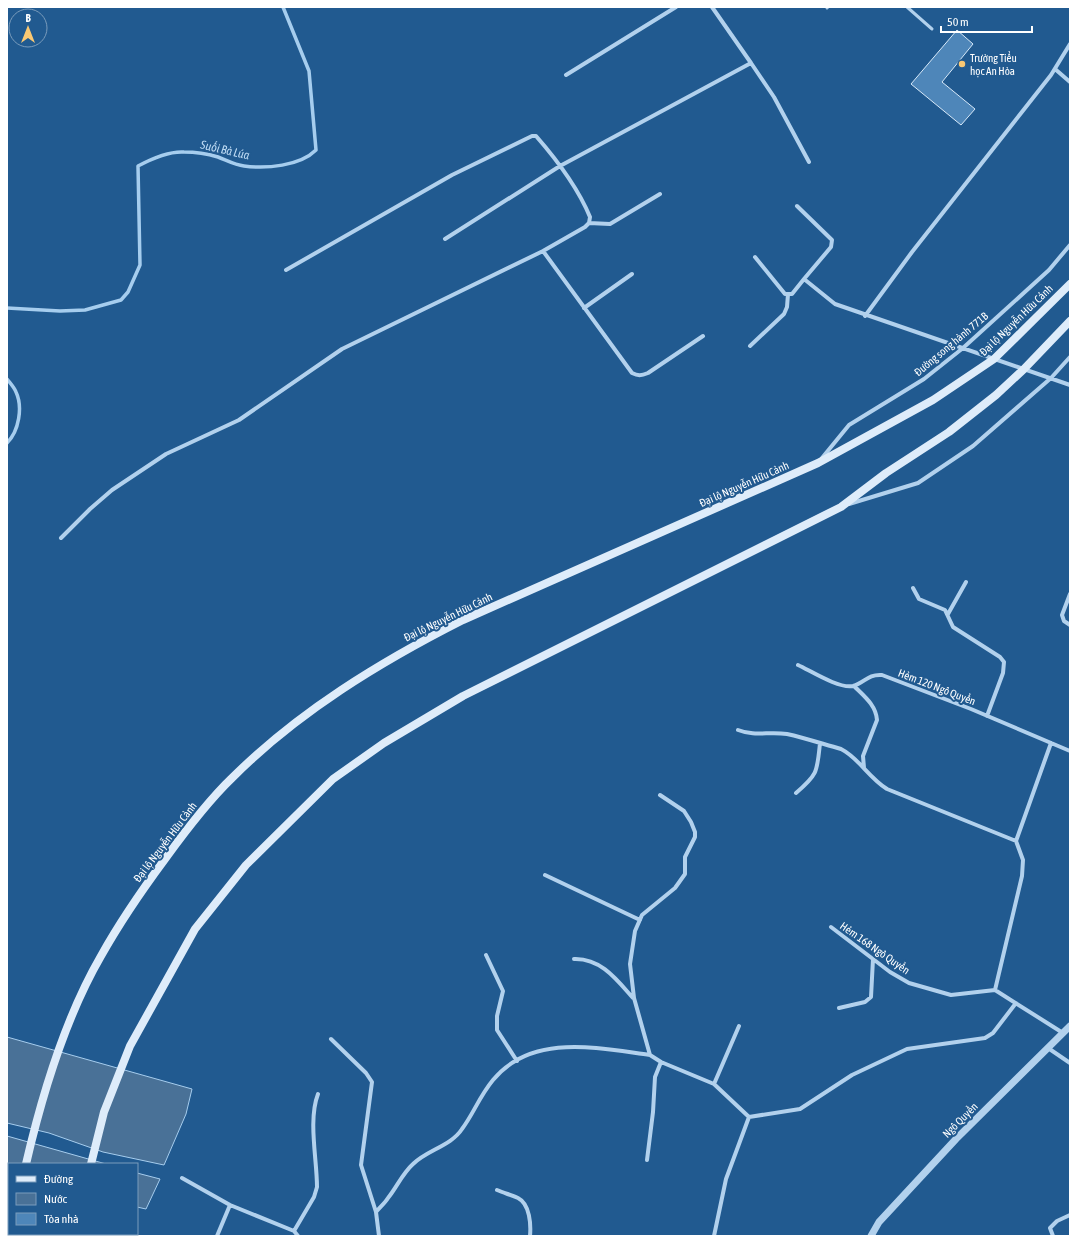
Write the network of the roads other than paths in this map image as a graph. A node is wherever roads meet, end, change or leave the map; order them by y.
1 (676, 7) edge
2 (712, 7) edge
3 (907, 7) edge
4 (932, 29) dead end
5 (1070, 44) edge
6 (751, 63) junction
7 (1055, 69) junction
8 (566, 75) dead end
9 (1070, 82) edge
10 (809, 162) dead end
11 (560, 166) junction
12 (660, 194) dead end
13 (797, 206) dead end
14 (588, 223) junction
15 (445, 239) dead end
16 (1070, 245) edge
17 (542, 251) junction
18 (755, 257) dead end
19 (286, 270) dead end
20 (632, 274) dead end
21 (804, 279) junction
22 (1070, 284) edge
23 (788, 294) junction
24 (584, 308) junction
25 (866, 316) junction
26 (1070, 321) edge
27 (704, 336) dead end
28 (750, 346) dead end
29 (963, 348) junction
30 (1070, 357) edge
31 (994, 359) junction
32 (1024, 370) junction
33 (1051, 378) junction
34 (1070, 385) edge
35 (818, 463) junction
36 (841, 507) junction
37 (61, 538) dead end
38 (966, 582) dead end
39 (914, 588) dead end
40 (1070, 594) edge
41 (948, 614) junction
42 (1070, 625) edge
43 (798, 665) dead end
44 (854, 686) junction
45 (987, 716) junction
46 (738, 730) dead end
47 (820, 743) junction
48 (1051, 743) junction
49 (1070, 751) edge
50 (865, 770) junction
51 (796, 793) dead end
52 (660, 795) dead end
53 (1016, 841) junction
54 (545, 875) dead end
55 (640, 920) junction
56 (831, 927) dead end
57 (486, 955) dead end
58 (574, 959) dead end
59 (873, 959) junction
60 (995, 990) junction
61 (634, 998) junction
62 (1016, 1003) junction
63 (839, 1008) dead end
64 (739, 1026) dead end
65 (1070, 1026) edge
66 (1063, 1033) junction
67 (331, 1039) dead end
68 (1048, 1048) junction
69 (650, 1055) junction
70 (517, 1061) junction
71 (661, 1062) junction
72 (1070, 1063) edge
73 (714, 1084) junction
74 (318, 1094) dead end
75 (749, 1117) junction
76 (647, 1160) dead end
77 (26, 1163) edge
78 (91, 1163) edge
79 (182, 1178) dead end
80 (497, 1190) dead end
81 (230, 1205) junction
82 (376, 1212) junction
83 (1070, 1215) edge
84 (294, 1231) junction
85 (217, 1236) edge
86 (298, 1236) edge
87 (379, 1236) edge
88 (530, 1236) edge
89 (714, 1236) edge
90 (871, 1236) edge
91 (1053, 1236) edge

1 - 8 street
2 - 6 street
3 - 4 lane
5 - 7 street
6 - 10 street
6 - 11 street
7 - 9 street
7 - 25 street
11 - 14 street
11 - 15 street
11 - 19 street
12 - 14 street
13 - 21 street
14 - 17 street
16 - 29 street, Đường song hành 771B
17 - 24 street
17 - 37 street
18 - 23 street
20 - 24 street
21 - 23 street
21 - 25 street
22 - 31 main road, Đại lộ Nguyễn Hữu Cảnh
23 - 28 street
24 - 27 street
25 - 29 street
26 - 32 main road
29 - 31 street
29 - 35 street, Đường song hành 771B
30 - 33 street
31 - 32 street
31 - 35 main road, Đại lộ Nguyễn Hữu Cảnh
32 - 33 street
32 - 36 main road
33 - 34 street
33 - 36 street
35 - 77 main road, Đại lộ Nguyễn Hữu Cảnh
36 - 78 main road
38 - 41 street
39 - 41 street
40 - 42 street
41 - 45 street
43 - 44 street
44 - 45 street, Hẻm 120 Ngô Quyền
44 - 50 street
45 - 48 street, Hẻm 120 Ngô Quyền
46 - 47 street
47 - 50 street
47 - 51 street
48 - 49 street, Hẻm 120 Ngô Quyền
48 - 53 street
50 - 53 street
52 - 55 street
53 - 60 street
54 - 55 street
55 - 61 street
56 - 59 street, Hẻm 168 Ngô Quyền
57 - 70 street
58 - 61 street
59 - 60 street, Hẻm 168 Ngô Quyền
59 - 63 street
60 - 62 street
61 - 69 street
62 - 66 street
62 - 75 street
64 - 73 street
65 - 66 street, Ngô Quyền
66 - 68 street, Ngô Quyền
67 - 82 street
68 - 72 street
68 - 90 street, Ngô Quyền
69 - 70 street
69 - 71 street
70 - 82 street
71 - 73 street
71 - 76 street
73 - 75 street
74 - 84 street
75 - 89 street
79 - 81 street
80 - 88 street
81 - 84 street
81 - 85 street
82 - 87 street
83 - 91 street
84 - 86 street

